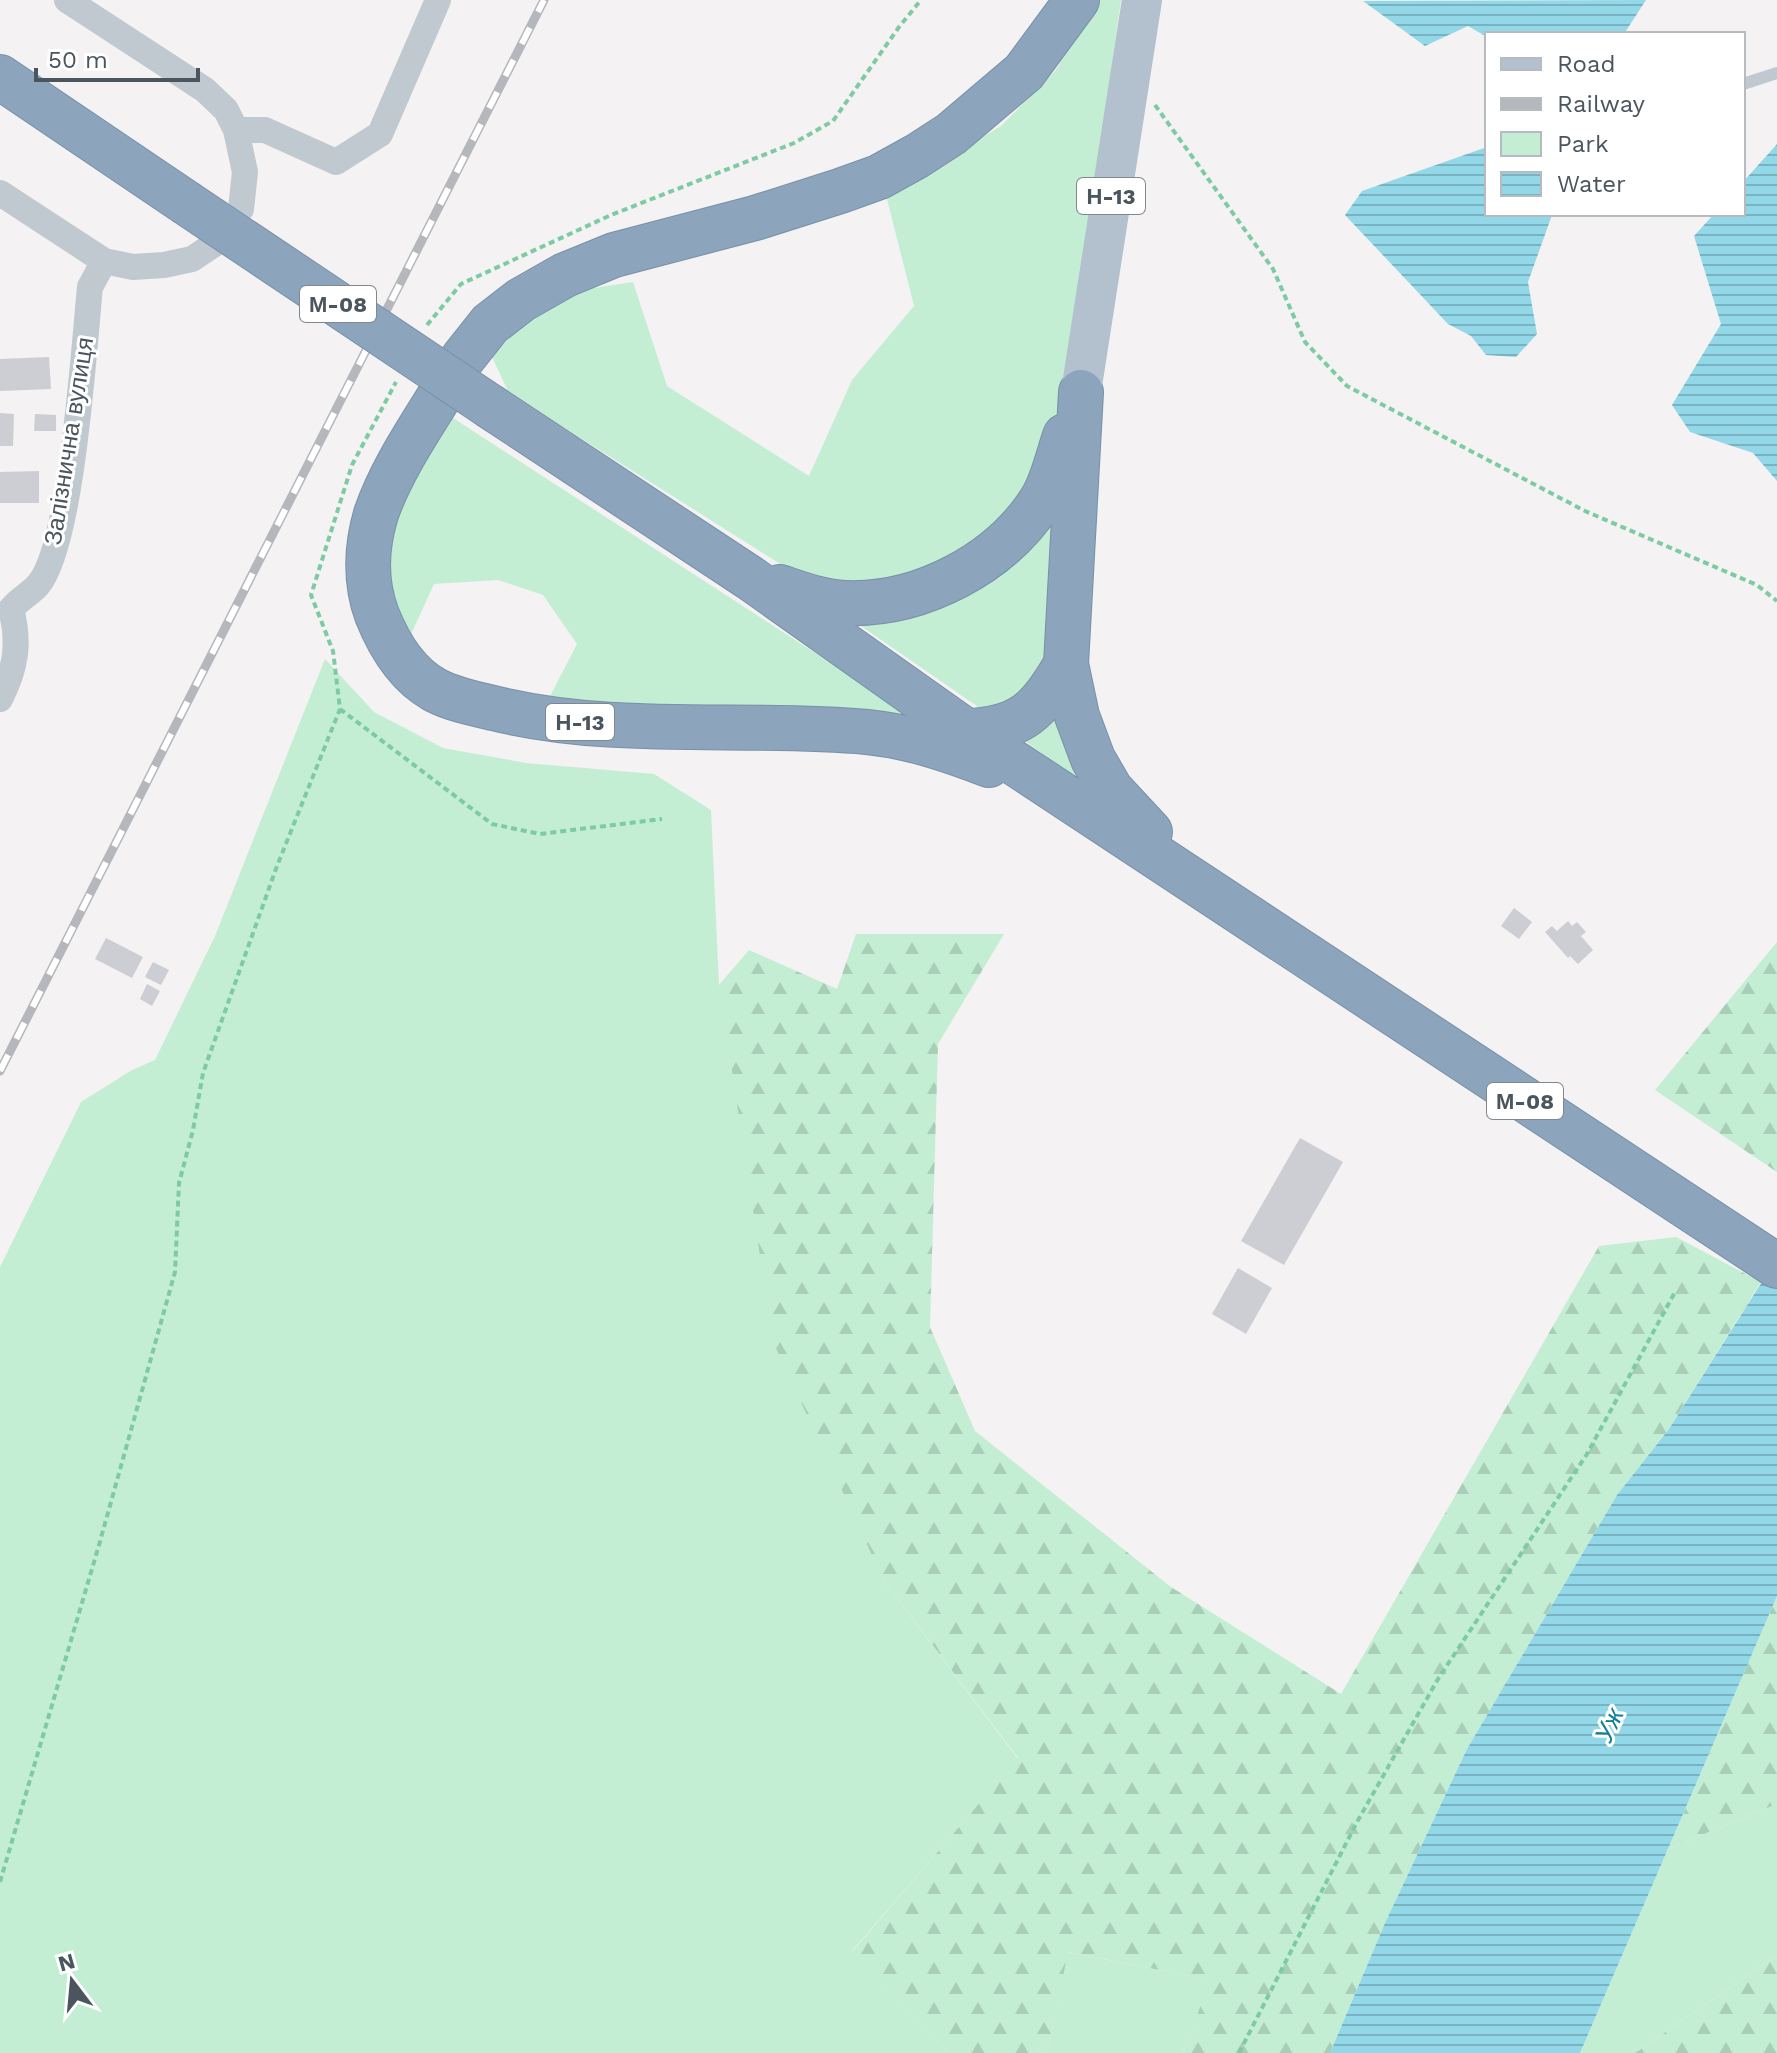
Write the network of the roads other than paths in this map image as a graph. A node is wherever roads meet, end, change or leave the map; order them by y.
1 (67, 0) edge
2 (438, 0) edge
3 (1077, 0) edge
4 (1142, 0) edge
5 (1777, 73) edge
6 (0, 77) edge
7 (1745, 83) edge
8 (236, 130) junction
9 (0, 193) edge
10 (241, 209) dead end
11 (213, 245) dead end
12 (104, 261) junction
13 (463, 358) dead end
14 (1081, 392) junction
15 (439, 397) dead end
16 (750, 578) junction
17 (6, 603) edge
18 (1066, 664) junction
19 (0, 699) edge
20 (966, 731) junction
21 (1052, 788) junction
22 (1205, 888) junction
23 (1777, 1266) edge

1 - 8 street
2 - 8 street
3 - 13 highway
4 - 14 main road, Н-13
5 - 7 lane
6 - 16 highway, М-08, bridge
8 - 10 street
9 - 12 street
11 - 12 street
12 - 17 street, Залізнична вулиця
14 - 16 highway, Н-13
14 - 18 highway, Н-13
15 - 21 highway, Н-13
16 - 20 highway, М-08
17 - 19 street, Залізнична вулиця
18 - 20 highway, Н-13
18 - 22 highway, Н-13
20 - 21 highway, М-08
21 - 22 highway, М-08
22 - 23 highway, М-08

